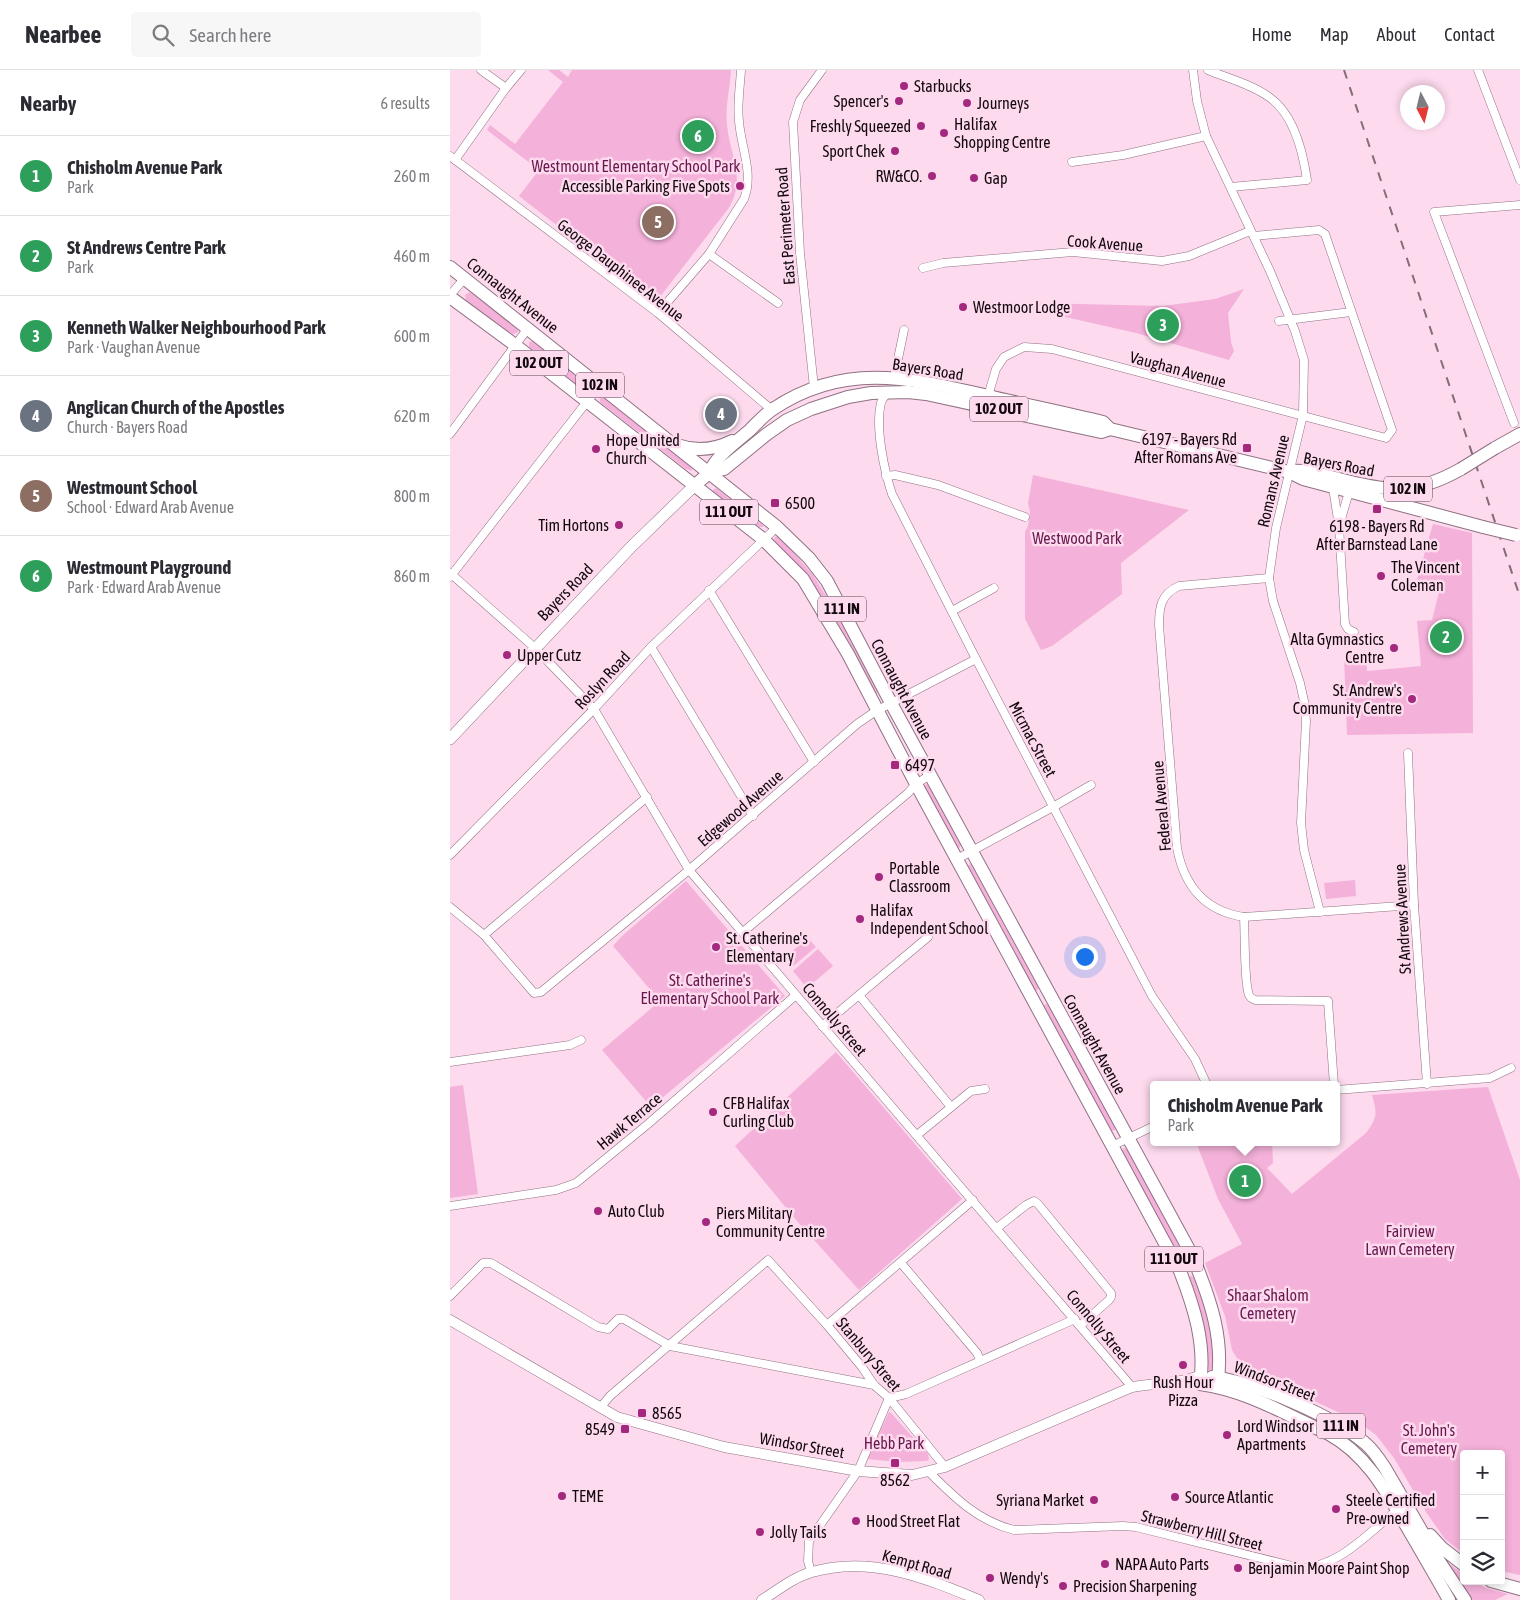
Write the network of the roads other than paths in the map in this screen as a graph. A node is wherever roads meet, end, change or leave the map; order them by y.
1 (481, 70) edge
2 (521, 70) edge
3 (741, 70) edge
4 (822, 70) edge
5 (1193, 70) edge
6 (1208, 70) edge
7 (1478, 70) edge
8 (506, 88) junction
9 (1206, 136) junction
10 (453, 158) edge
11 (1072, 162) dead end
12 (1520, 177) edge
13 (1231, 187) junction
14 (1520, 205) edge
15 (1252, 234) junction
16 (709, 254) junction
17 (450, 267) edge
18 (923, 268) dead end
19 (465, 278) junction
20 (450, 296) edge
21 (778, 303) dead end
22 (1351, 312) junction
23 (658, 314) junction
24 (1289, 319) junction
25 (1279, 321) dead end
26 (528, 328) junction
27 (904, 330) dead end
28 (515, 345) junction
29 (894, 378) junction
30 (843, 380) junction
31 (600, 385) junction
32 (814, 388) junction
33 (887, 392) junction
34 (871, 393) junction
35 (988, 396) junction
36 (588, 402) junction
37 (772, 410) junction
38 (808, 410) junction
39 (1303, 415) junction
40 (1110, 429) junction
41 (1517, 429) edge
42 (450, 434) edge
43 (743, 435) junction
44 (671, 444) junction
45 (1289, 472) junction
46 (709, 473) junction
47 (886, 476) junction
48 (694, 486) junction
49 (1333, 488) junction
50 (1349, 492) junction
51 (1025, 517) dead end
52 (1339, 526) junction
53 (777, 527) junction
54 (1518, 536) edge
55 (764, 539) junction
56 (451, 575) edge
57 (1269, 578) junction
58 (994, 588) dead end
59 (709, 590) junction
60 (952, 611) junction
61 (1354, 632) dead end
62 (651, 647) junction
63 (535, 648) junction
64 (976, 659) junction
65 (891, 703) junction
66 (594, 709) junction
67 (876, 711) junction
68 (450, 738) edge
69 (1408, 753) dead end
70 (814, 762) junction
71 (930, 775) junction
72 (916, 784) junction
73 (1091, 784) dead end
74 (647, 797) junction
75 (1054, 808) junction
76 (752, 816) junction
77 (970, 851) junction
78 (450, 855) edge
79 (957, 859) junction
80 (689, 870) junction
81 (1414, 905) junction
82 (450, 907) edge
83 (1320, 912) junction
84 (1244, 917) junction
85 (743, 932) junction
86 (484, 935) junction
87 (928, 937) dead end
88 (1048, 993) junction
89 (796, 995) junction
90 (859, 995) junction
91 (1033, 1002) junction
92 (822, 1026) junction
93 (581, 1040) dead end
94 (450, 1062) edge
95 (1511, 1068) dead end
96 (1205, 1081) edge
97 (1334, 1081) edge
98 (1427, 1084) junction
99 (985, 1089) dead end
100 (1340, 1090) edge
101 (951, 1107) junction
102 (1150, 1128) edge
103 (917, 1135) junction
104 (1128, 1137) junction
105 (1112, 1146) junction
106 (973, 1200) junction
107 (450, 1206) edge
108 (997, 1228) junction
109 (901, 1263) junction
110 (450, 1296) edge
111 (450, 1320) edge
112 (1078, 1322) junction
113 (827, 1325) junction
114 (1219, 1343) junction
115 (670, 1346) junction
116 (980, 1360) junction
117 (1198, 1380) junction
118 (1218, 1382) junction
119 (1246, 1384) junction
120 (874, 1385) junction
121 (1132, 1387) junction
122 (889, 1398) junction
123 (600, 1408) junction
124 (946, 1468) junction
125 (858, 1471) junction
126 (929, 1472) junction
127 (1406, 1509) junction
128 (1460, 1562) edge
129 (811, 1572) junction
130 (1505, 1585) edge
131 (1520, 1589) edge
132 (1446, 1598) edge
133 (762, 1600) edge
134 (979, 1600) edge
135 (1465, 1600) edge

1 - 8 street
2 - 8 street
3 - 16 street
4 - 32 street, East Perimeter Road
5 - 9 street, Romans Avenue
6 - 13 street
7 - 12 street
8 - 10 street
9 - 11 street
9 - 13 street, Romans Avenue
10 - 23 street, George Dauphinee Avenue
13 - 15 street, Romans Avenue
14 - 41 street
15 - 18 street, Cook Avenue
15 - 22 street, Cook Avenue
15 - 24 street, Romans Avenue
16 - 21 street
16 - 23 street
17 - 19 main road, Connaught Avenue / 102 IN
19 - 20 street
19 - 26 main road, Connaught Avenue / 102 IN
20 - 28 main road, Connaught Avenue / 102 OUT
22 - 24 street
22 - 39 street, Vaughan Avenue
23 - 37 street, George Dauphinee Avenue
24 - 25 street
24 - 39 street, Romans Avenue
26 - 28 street
26 - 31 main road, Connaught Avenue / 102 IN
27 - 29 street
28 - 36 main road, Connaught Avenue / 102 OUT
28 - 42 street
29 - 30 main road, Bayers Road
29 - 35 main road, Bayers Road
30 - 32 main road, Bayers Road
30 - 34 main road
31 - 36 street
31 - 44 main road, Connaught Avenue / 102 IN
32 - 37 main road, Bayers Road
32 - 38 main road
33 - 34 main road, Bayers Road / 102 OUT
33 - 40 main road, Bayers Road / 102 OUT
33 - 47 street, Micmac Street
34 - 38 main road, Bayers Road / 102 OUT
35 - 39 street, Vaughan Avenue
35 - 40 main road, Bayers Road
36 - 48 main road, Connaught Avenue / 102 OUT
36 - 56 street
37 - 43 main road, Bayers Road
38 - 46 main road, Bayers Road / 102 OUT
39 - 45 street, Romans Avenue
40 - 45 main road, Bayers Road
41 - 45 main road, Bayers Road / 102 IN, bridge
43 - 44 main road
43 - 46 main road, Bayers Road
44 - 46 main road, Connaught Avenue
45 - 49 main road, Bayers Road
45 - 57 street, Romans Avenue
46 - 48 main road, Bayers Road / 102 OUT
46 - 53 main road, Connaught Avenue / 111 IN
47 - 51 street
47 - 60 street, Micmac Street
48 - 55 main road, Connaught Avenue / 111 OUT
48 - 63 main road, Bayers Road
49 - 50 main road, Bayers Road
49 - 52 street
50 - 52 street
50 - 54 main road, Bayers Road, bridge
52 - 61 street
53 - 55 street, Roslyn Road
53 - 65 main road, Connaught Avenue / 111 IN
55 - 59 street, Roslyn Road
55 - 67 main road, Connaught Avenue / 111 OUT
56 - 63 street, Connolly Street
57 - 83 street, Romans Avenue
57 - 84 street, Federal Avenue
58 - 60 street
59 - 62 street, Roslyn Road
59 - 70 street
60 - 64 street, Micmac Street
62 - 66 street, Roslyn Road
62 - 76 street
63 - 66 street, Connolly Street
63 - 68 main road, Bayers Road
64 - 65 street, Edgewood Avenue
64 - 75 street, Micmac Street
65 - 67 street, Edgewood Avenue
65 - 71 main road, Connaught Avenue / 111 IN
66 - 74 street, Connolly Street
66 - 78 street, Roslyn Road
67 - 70 street, Edgewood Avenue
67 - 72 main road, Connaught Avenue / 111 OUT
69 - 81 street, St Andrews Avenue
70 - 76 street, Edgewood Avenue
71 - 72 street
71 - 77 main road, Connaught Avenue / 111 IN
72 - 79 main road, Connaught Avenue / 111 OUT
72 - 85 street
73 - 75 street
74 - 80 street, Connolly Street
74 - 86 street
75 - 77 street
75 - 96 street, Micmac Street
76 - 80 street, Edgewood Avenue
77 - 79 street
77 - 88 main road, Connaught Avenue / 111 IN
79 - 91 main road, Connaught Avenue / 111 OUT
80 - 85 street, Connolly Street
80 - 86 street, Edgewood Avenue
81 - 83 street, Federal Avenue
81 - 98 street, St Andrews Avenue
82 - 86 street
83 - 84 street, Federal Avenue
84 - 97 street
85 - 89 street, Connolly Street
87 - 90 street
88 - 91 main road
88 - 104 main road, Connaught Avenue / 111 IN
89 - 92 street, Connolly Street
89 - 107 street, Hawk Terrace
90 - 92 street
90 - 101 street
91 - 105 main road, Connaught Avenue / 111 OUT
92 - 103 street, Connolly Street
93 - 94 street
95 - 98 street
98 - 100 street
99 - 101 street
101 - 103 street
102 - 104 street
103 - 106 street, Connolly Street
104 - 105 street
104 - 114 main road, Connaught Avenue / 111 IN
105 - 117 main road, Connaught Avenue / 111 OUT
106 - 108 street, Connolly Street
106 - 109 street
108 - 112 street, Connolly Street
108 - 112 street
109 - 113 street
109 - 116 street
110 - 115 street
111 - 123 street, Windsor Street
112 - 116 street
112 - 121 street, Connolly Street
113 - 115 street, Stanbury Street
113 - 120 street, Stanbury Street
114 - 118 main road, Connaught Avenue
114 - 119 main road
115 - 120 street
115 - 123 street
116 - 122 street
117 - 118 main road, Windsor Street
117 - 121 street, Windsor Street
118 - 119 main road, Windsor Street
118 - 127 main road, Windsor Street
119 - 127 main road, Windsor Street / 111 IN
120 - 122 street, Stanbury Street
121 - 124 street, Windsor Street
122 - 124 street, Stanbury Street
122 - 125 street
123 - 125 street, Windsor Street
124 - 126 street, Windsor Street
125 - 126 street, Windsor Street
125 - 129 street
126 - 127 street, Strawberry Hill Street
127 - 128 main road
127 - 132 main road, Windsor Street
127 - 135 main road, Windsor Street / 111 IN
129 - 133 street, Kempt Road
129 - 134 street, Kempt Road
130 - 131 main road

